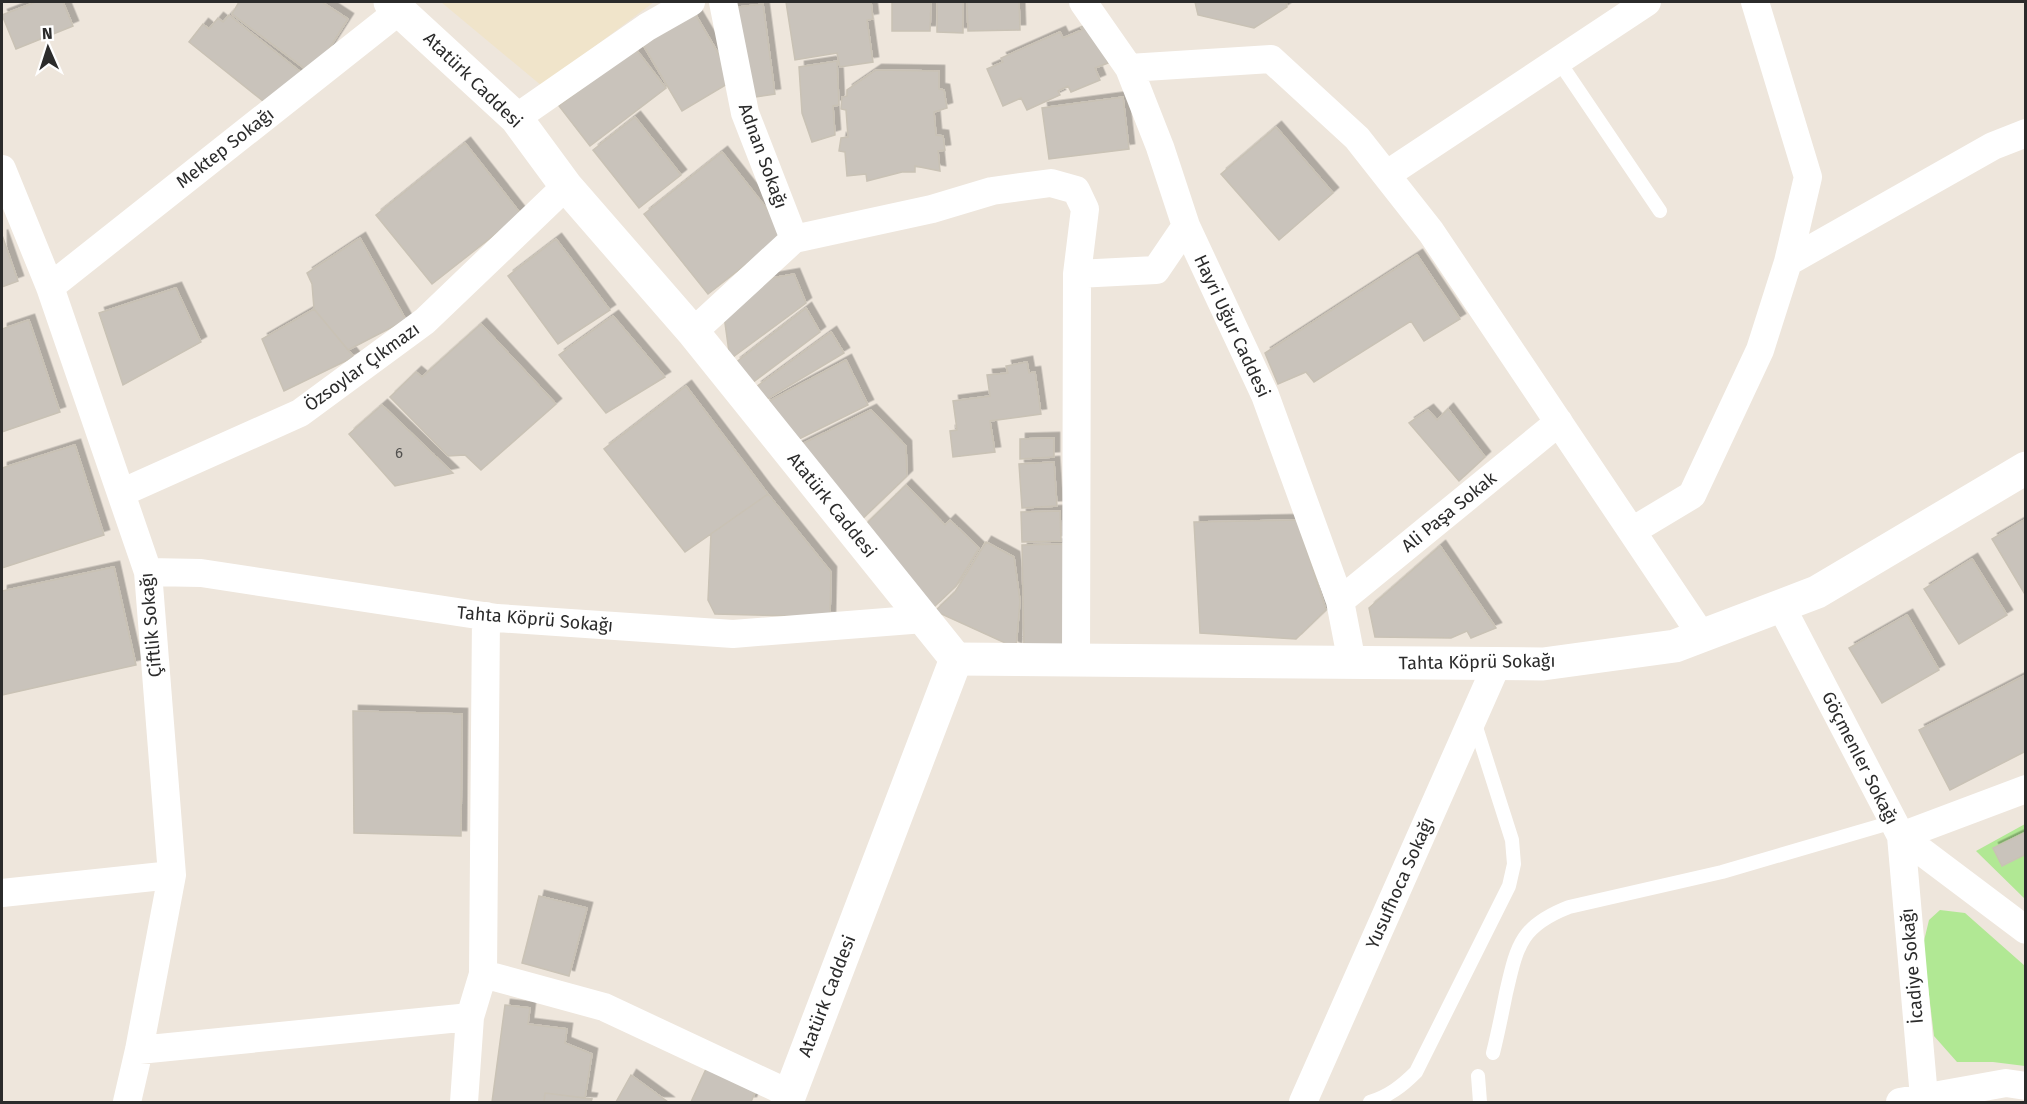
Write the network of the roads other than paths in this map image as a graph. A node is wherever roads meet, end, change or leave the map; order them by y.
1 (691, 2) edge
2 (723, 2) edge
3 (1083, 2) edge
4 (1647, 2) edge
5 (1755, 2) edge
6 (395, 6) edge
7 (1612, 11) edge
8 (1558, 60) junction
9 (1129, 68) junction
10 (516, 118) junction
11 (2025, 133) edge
12 (2, 169) edge
13 (1386, 175) junction
14 (566, 186) junction
15 (1660, 211) dead end
16 (1186, 226) junction
17 (794, 239) junction
18 (1788, 262) junction
19 (1077, 274) junction
20 (50, 286) junction
21 (693, 332) junction
22 (1558, 422) junction
23 (2025, 468) edge
24 (121, 493) junction
25 (1632, 531) junction
26 (148, 572) junction
27 (1340, 602) junction
28 (1781, 606) junction
29 (486, 616) junction
30 (924, 620) junction
31 (1702, 636) junction
32 (956, 659) junction
33 (1076, 660) junction
34 (1352, 663) junction
35 (1497, 664) junction
36 (1473, 717) junction
37 (2025, 789) edge
38 (1897, 829) junction
39 (172, 875) junction
40 (2, 893) edge
41 (2025, 930) edge
42 (483, 974) junction
43 (470, 1017) junction
44 (139, 1050) junction
45 (1493, 1053) dead end
46 (1478, 1076) dead end
47 (2025, 1086) edge
48 (788, 1098) edge
49 (1912, 1100) edge
50 (127, 1102) edge
51 (464, 1102) edge
52 (1303, 1102) edge
53 (1370, 1102) edge
54 (1480, 1102) edge

1 - 10 street
2 - 17 street, Adnan Sokağı
3 - 9 street, Hayri Uğur Caddesi
4 - 7 street
5 - 18 street
6 - 10 main road, Atatürk Caddesi
6 - 20 street, Mektep Sokağı
7 - 8 street
8 - 13 street
8 - 15 lane
9 - 13 street
9 - 16 street, Hayri Uğur Caddesi
10 - 14 main road, Atatürk Caddesi
11 - 18 street
12 - 20 street, Çiftlik Sokağı
13 - 22 street
14 - 21 main road, Atatürk Caddesi
14 - 24 street, Özsoylar Çıkmazı
16 - 19 street
16 - 27 street, Hayri Uğur Caddesi
17 - 19 street
17 - 21 street
18 - 25 street
19 - 33 street
20 - 24 street, Çiftlik Sokağı
21 - 30 main road, Atatürk Caddesi
22 - 25 street
22 - 27 street, Ali Paşa Sokak
23 - 28 main road, Tahta Köprü Sokağı
24 - 26 street, Çiftlik Sokağı
25 - 31 street
26 - 29 street, Tahta Köprü Sokağı
26 - 39 street, Çiftlik Sokağı
27 - 34 street, Hayri Uğur Caddesi
28 - 31 main road, Tahta Köprü Sokağı
28 - 38 street, Göçmenler Sokağı
29 - 30 street, Tahta Köprü Sokağı
29 - 42 street
30 - 32 main road, Atatürk Caddesi
31 - 35 main road, Tahta Köprü Sokağı
32 - 33 main road, Tahta Köprü Sokağı
32 - 48 main road, Atatürk Caddesi
33 - 34 main road, Tahta Köprü Sokağı
34 - 35 main road, Tahta Köprü Sokağı
35 - 36 street, Yusufhoca Sokağı
36 - 52 street, Yusufhoca Sokağı
36 - 53 lane
37 - 38 street
38 - 41 street, Göçmenler Sokağı
38 - 45 lane
38 - 49 street, İcadiye Sokağı
39 - 40 street
39 - 44 street, Çiftlik Sokağı
42 - 43 street
42 - 48 street
43 - 44 street
43 - 51 street
44 - 50 street, Çiftlik Sokağı
46 - 54 lane
47 - 49 street, İcadiye Sokağı

